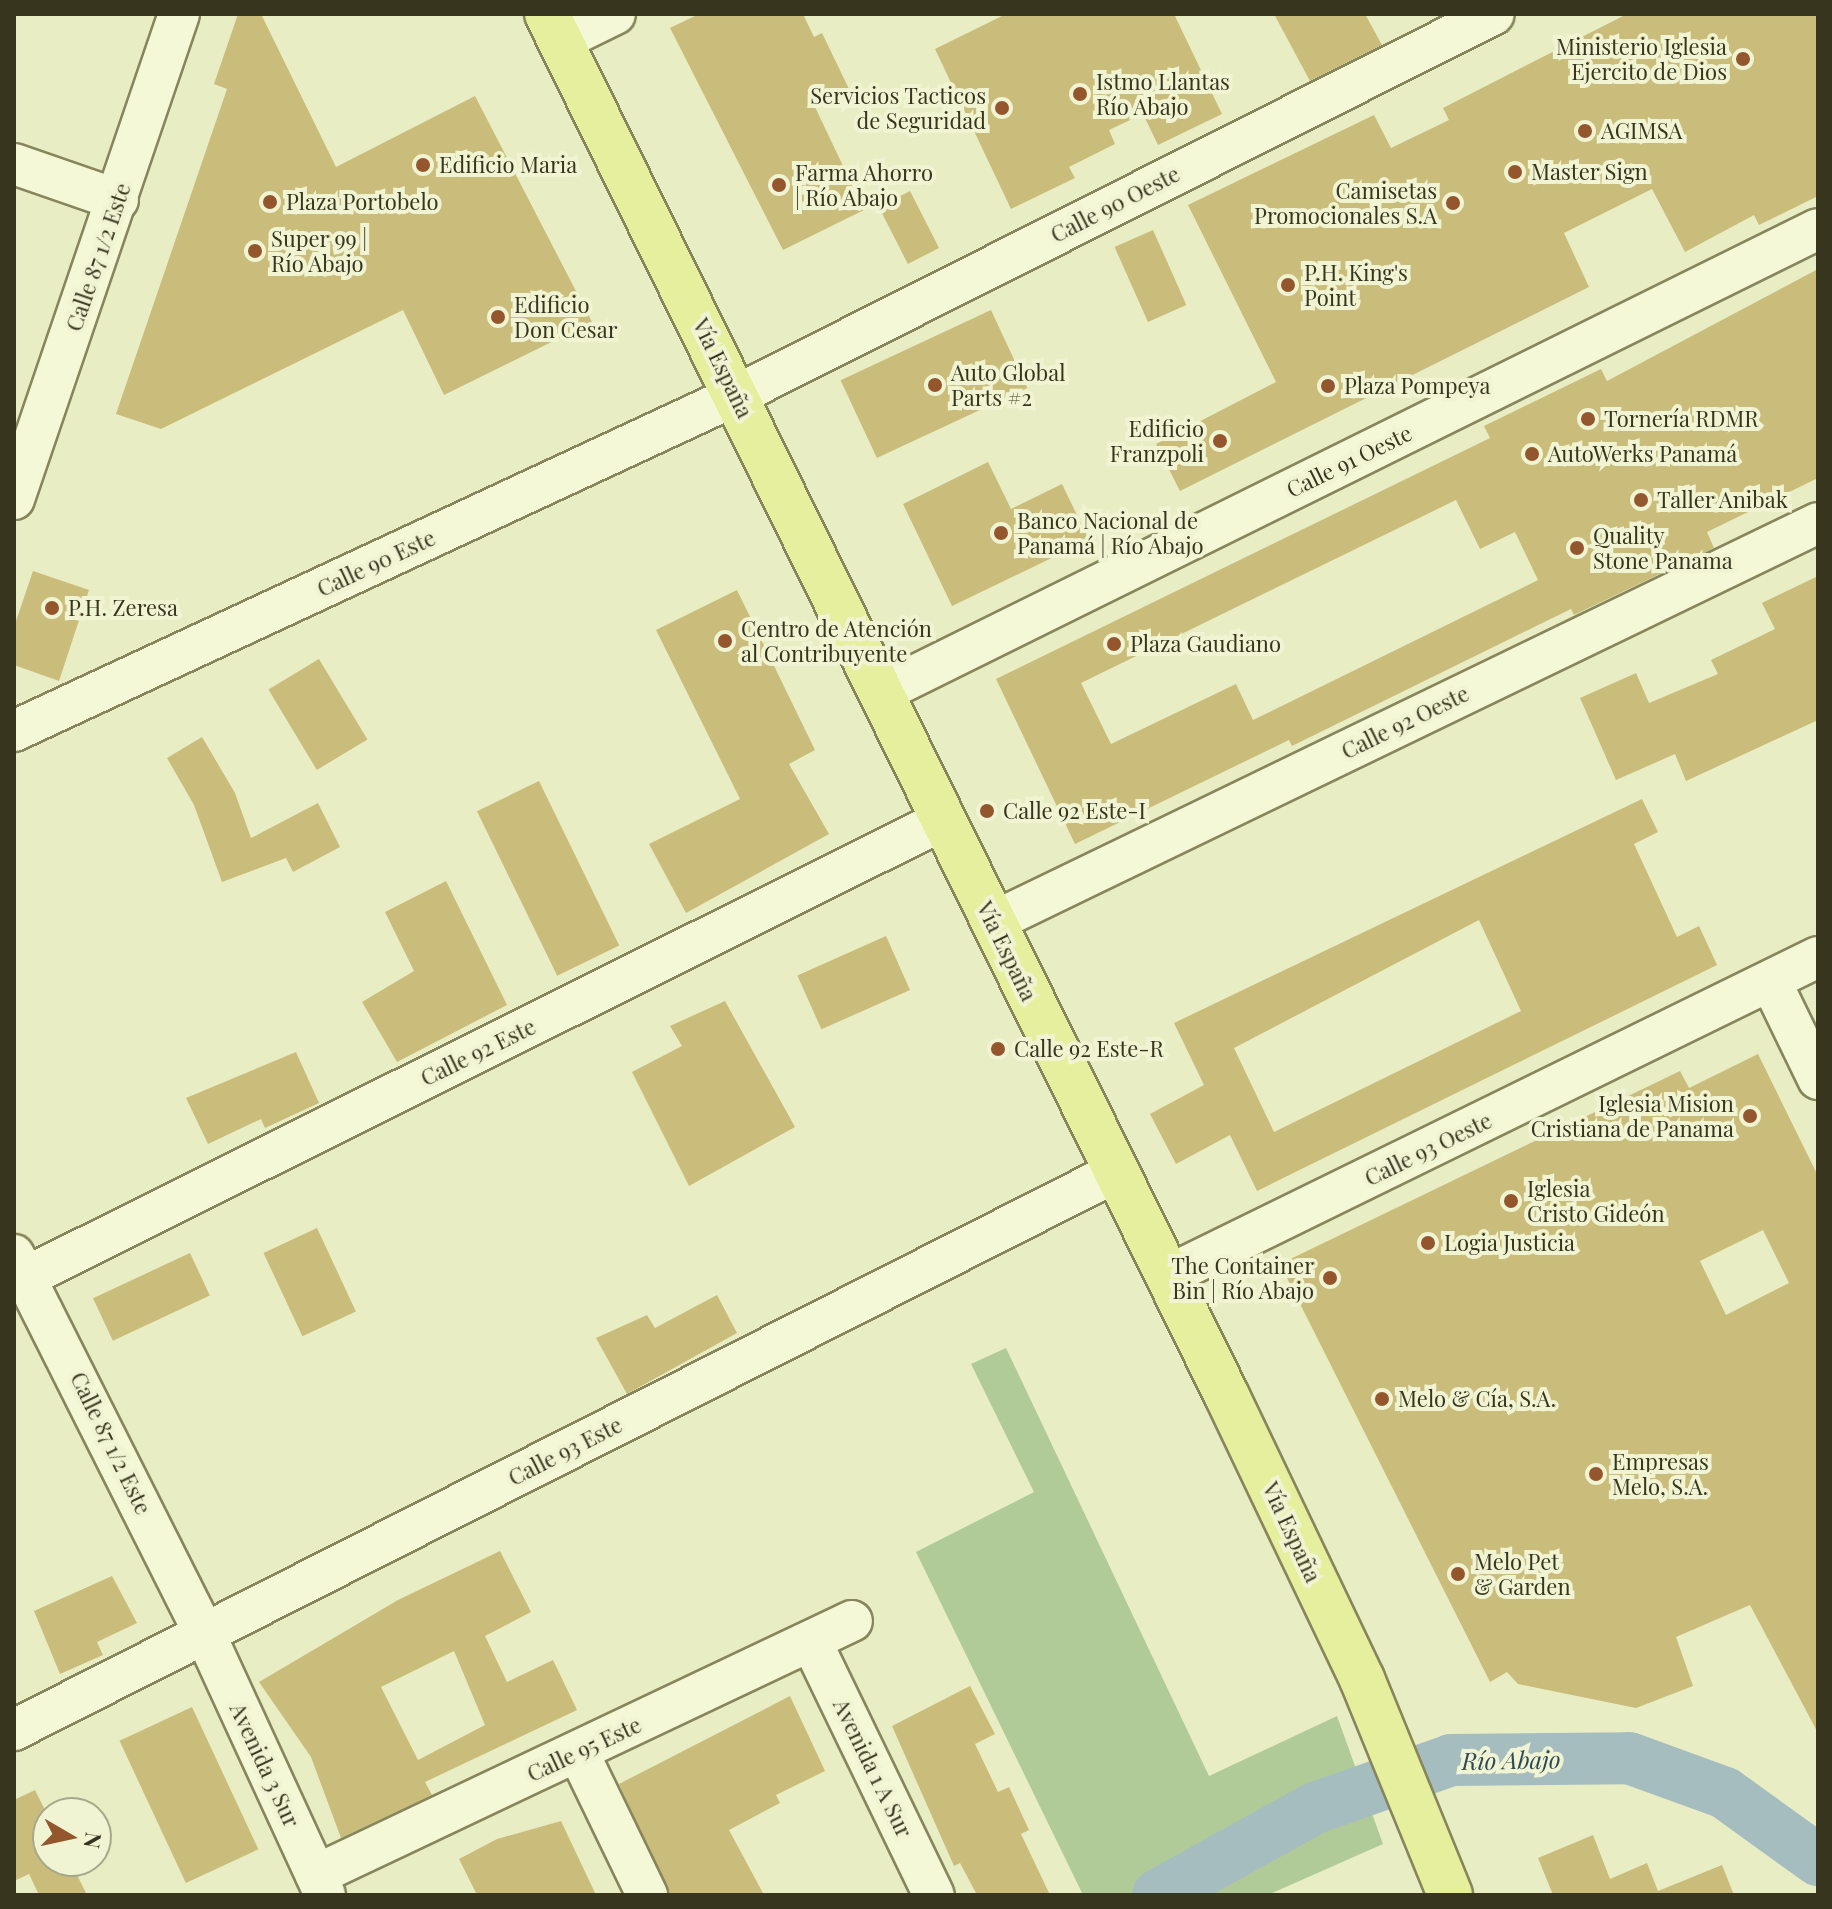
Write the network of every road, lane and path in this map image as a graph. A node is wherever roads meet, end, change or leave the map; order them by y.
1 (179, 14) edge
2 (615, 14) edge
3 (1494, 14) edge
4 (553, 28) edge
5 (14, 164) edge
6 (118, 200) junction
7 (1818, 229) edge
8 (737, 395) junction
9 (14, 499) edge
10 (1818, 523) edge
11 (880, 693) junction
12 (14, 731) edge
13 (941, 821) junction
14 (993, 922) junction
15 (1818, 957) edge
16 (1771, 982) junction
17 (1818, 1079) edge
18 (1116, 1172) junction
19 (18, 1272) edge
20 (1167, 1276) junction
21 (852, 1621) dead end
22 (205, 1634) junction
23 (811, 1641) junction
24 (14, 1730) edge
25 (578, 1752) junction
26 (1445, 1882) edge
27 (320, 1885) edge
28 (647, 1895) edge
29 (934, 1895) edge

1 - 6 street, Calle 87 1/2 Este
2 - 4 street
3 - 8 street, Calle 90 Oeste
4 - 8 main road, Vía España
5 - 6 street
6 - 9 street, Calle 87 1/2 Este
7 - 11 street, Calle 91 Oeste
8 - 11 main road, Vía España
8 - 12 street, Calle 90 Este
10 - 14 street, Calle 92 Oeste
11 - 13 main road, Vía España
13 - 14 main road, Vía España
13 - 19 street, Calle 92 Este
14 - 18 main road, Vía España
15 - 16 street, Calle 93 Oeste
16 - 17 street
16 - 20 street, Calle 93 Oeste
18 - 20 main road, Vía España
18 - 22 street, Calle 93 Este
19 - 22 street, Calle 87 1/2 Este
20 - 26 main road, Vía España
21 - 23 street, Calle 95 Este
22 - 24 street, Calle 93 Este
22 - 27 street, Avenida 3 Sur
23 - 25 street, Calle 95 Este
23 - 29 street, Avenida 1 A Sur
25 - 27 street, Calle 95 Este
25 - 28 street

